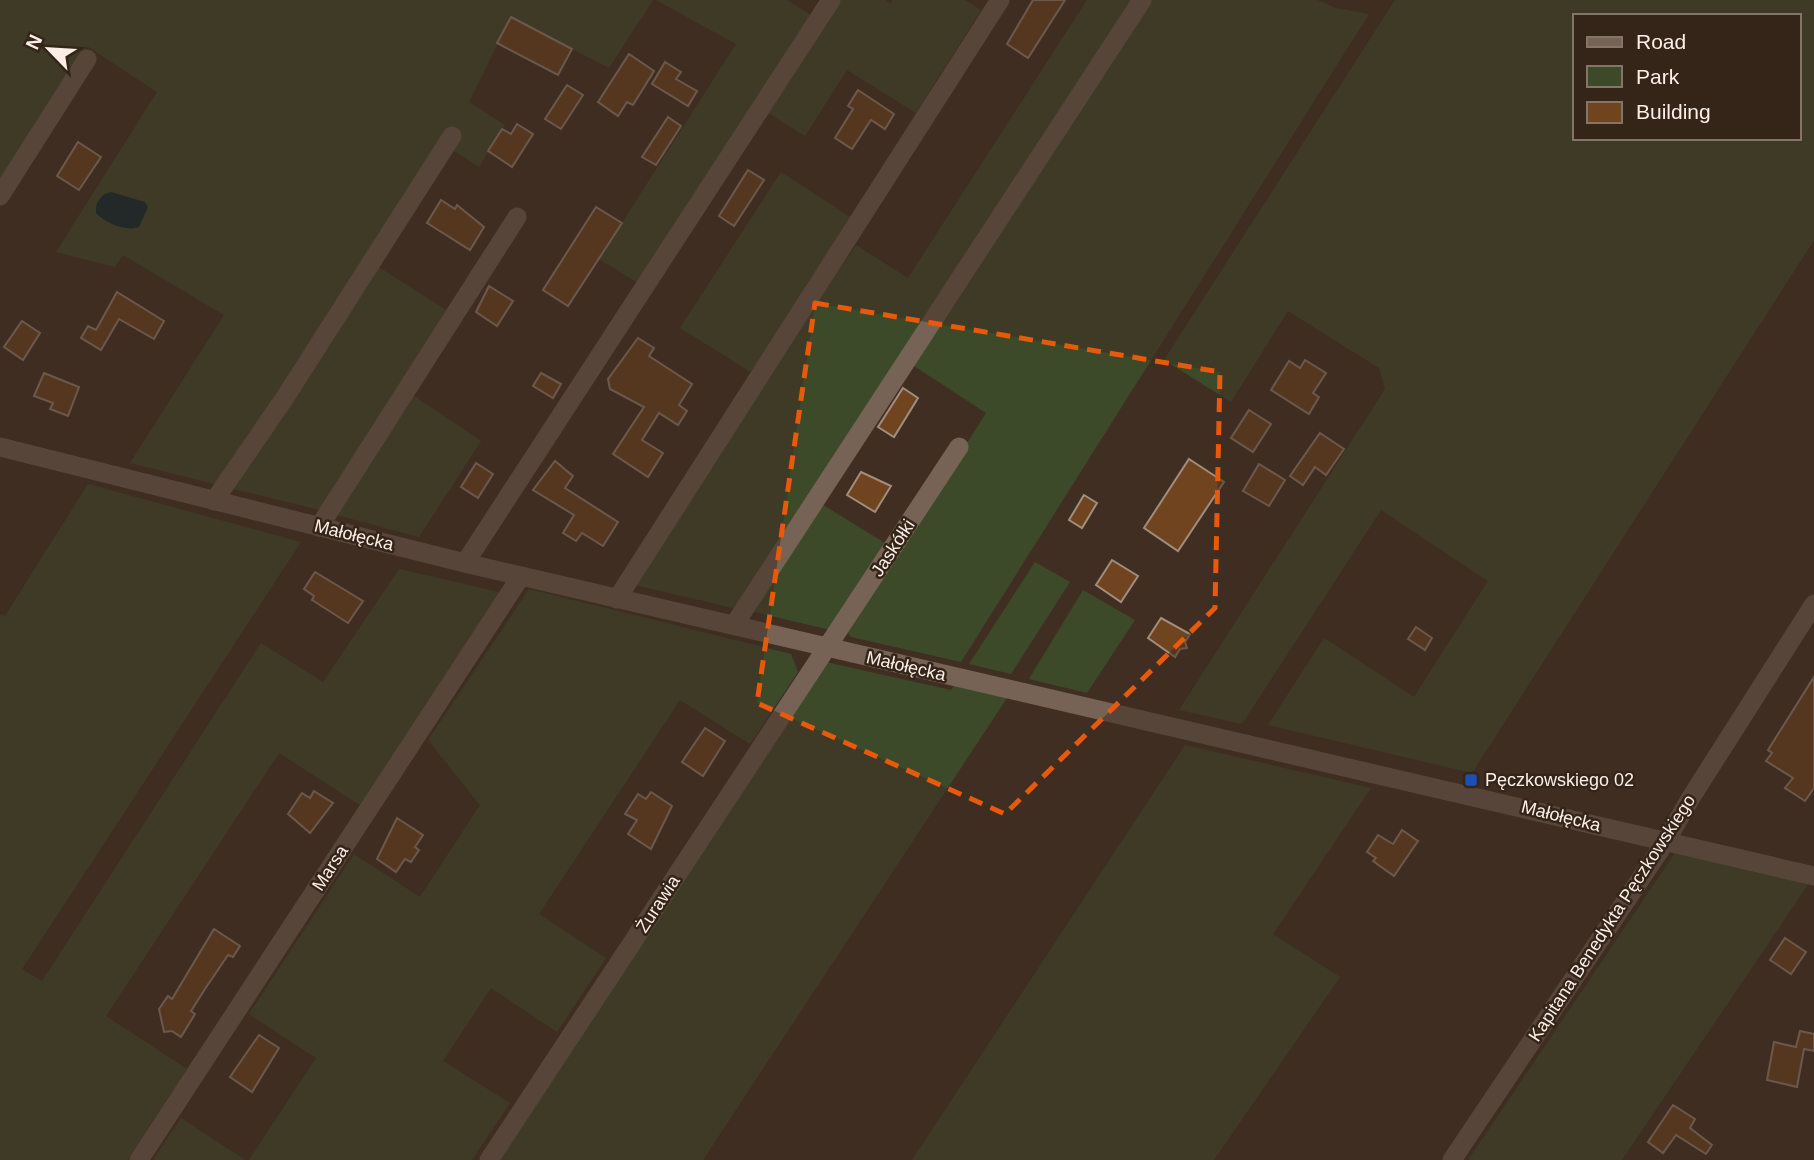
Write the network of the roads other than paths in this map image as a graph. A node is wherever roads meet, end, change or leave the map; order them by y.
1 (831, 0) edge
2 (1000, 0) edge
3 (1142, 0) edge
4 (87, 59) dead end
5 (452, 136) dead end
6 (0, 195) edge
7 (517, 217) dead end
8 (0, 447) edge
9 (959, 447) dead end
10 (214, 501) junction
11 (319, 527) junction
12 (465, 563) junction
13 (521, 576) junction
14 (617, 598) junction
15 (1814, 604) edge
16 (734, 625) junction
17 (827, 648) junction
18 (1667, 841) junction
19 (1814, 876) edge
20 (139, 1160) edge
21 (489, 1160) edge
22 (1452, 1160) edge

1 - 12 street
2 - 14 street
3 - 16 street
4 - 6 street
5 - 10 street
7 - 11 street
8 - 10 street, Małołęcka
9 - 17 street, Jaskółki
10 - 11 street, Małołęcka
11 - 12 street, Małołęcka
12 - 13 street, Małołęcka
13 - 14 street, Małołęcka
13 - 20 street, Marsa
14 - 16 street, Małołęcka
15 - 18 street, Kapitana Benedykta Pęczkowskiego
16 - 17 street, Małołęcka
17 - 18 street, Małołęcka
17 - 21 street, Żurawia
18 - 19 street, Małołęcka
18 - 22 street, Kapitana Benedykta Pęczkowskiego

